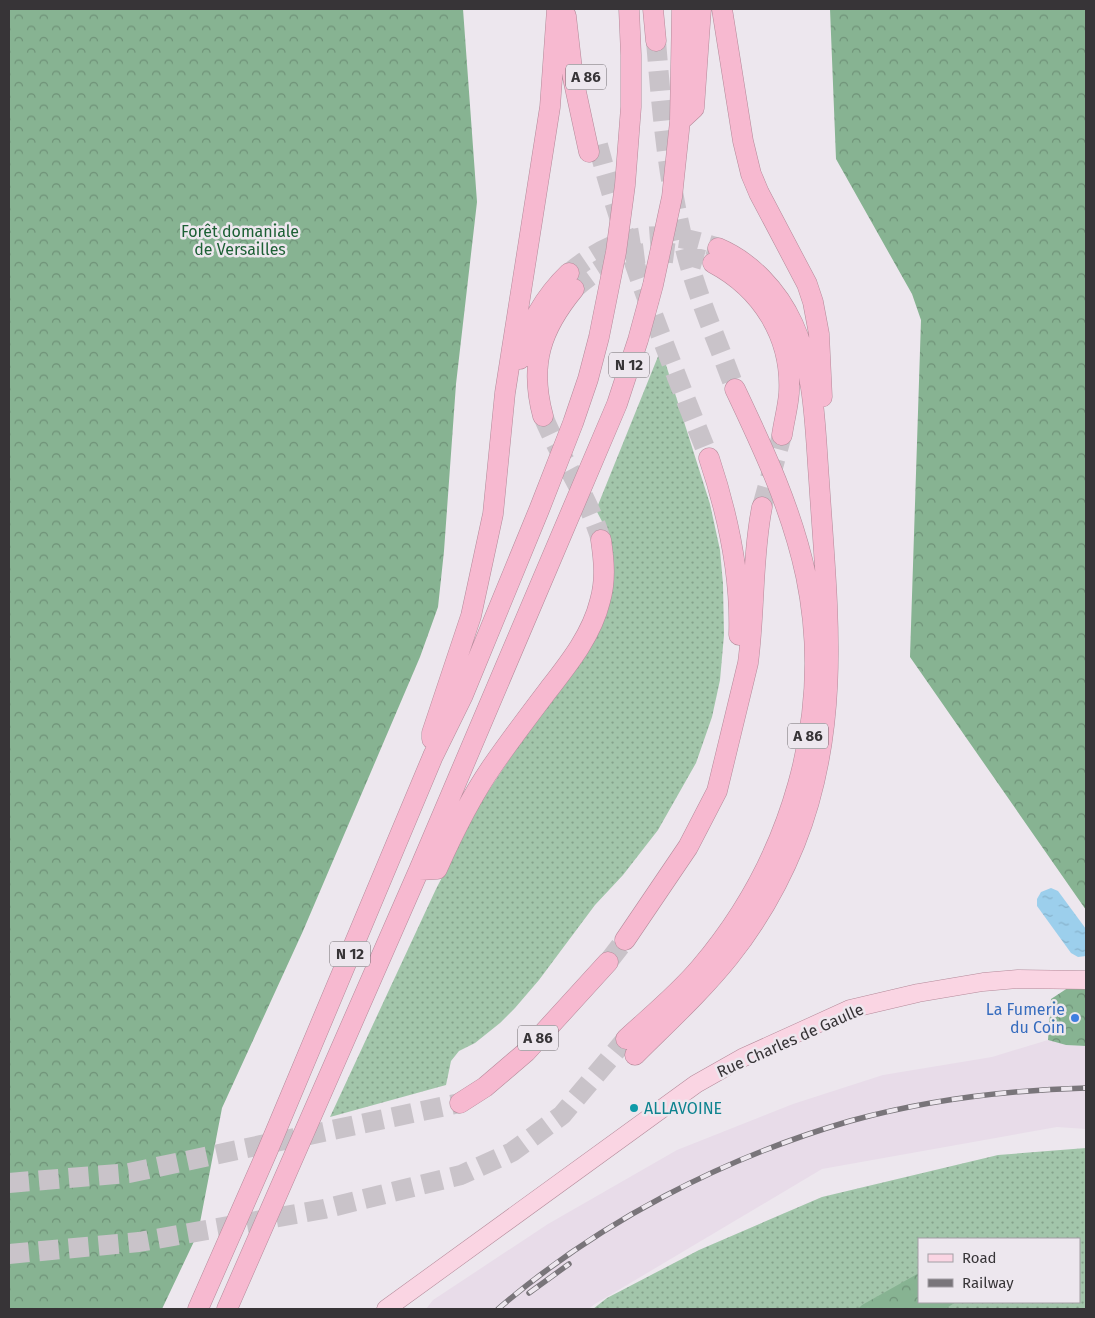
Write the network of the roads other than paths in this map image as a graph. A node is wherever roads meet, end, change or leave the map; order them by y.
1 (557, 9) edge
2 (566, 9) edge
3 (580, 9) edge
4 (629, 9) edge
5 (653, 9) edge
6 (682, 9) edge
7 (701, 9) edge
8 (722, 9) edge
9 (656, 41) tunnel mouth
10 (680, 121) junction
11 (735, 389) tunnel mouth
12 (543, 416) tunnel mouth
13 (782, 435) tunnel mouth
14 (709, 458) tunnel mouth
15 (762, 507) tunnel mouth
16 (493, 514) junction
17 (601, 540) tunnel mouth
18 (825, 567) junction
19 (730, 741) junction
20 (433, 756) junction
21 (419, 870) junction
22 (625, 940) tunnel mouth
23 (608, 962) tunnel mouth
24 (1086, 980) edge
25 (460, 1102) tunnel mouth
26 (267, 1152) junction
27 (185, 1309) edge
28 (198, 1309) edge
29 (227, 1309) edge
30 (386, 1309) edge

1 - 16 highway
2 - 3 highway, A 86
4 - 20 highway, N 12
5 - 9 highway
6 - 10 highway, N 12
7 - 10 highway
8 - 18 highway
10 - 21 highway, N 12
11 - 18 highway, A 86
12 - 16 highway
13 - 18 highway
14 - 19 highway
15 - 19 highway
16 - 20 highway
17 - 21 highway
19 - 22 highway
20 - 26 highway, N 12
21 - 29 highway, N 12
23 - 25 highway, A 86
24 - 30 main road, Rue Charles de Gaulle
26 - 27 highway
26 - 28 highway, N 12

